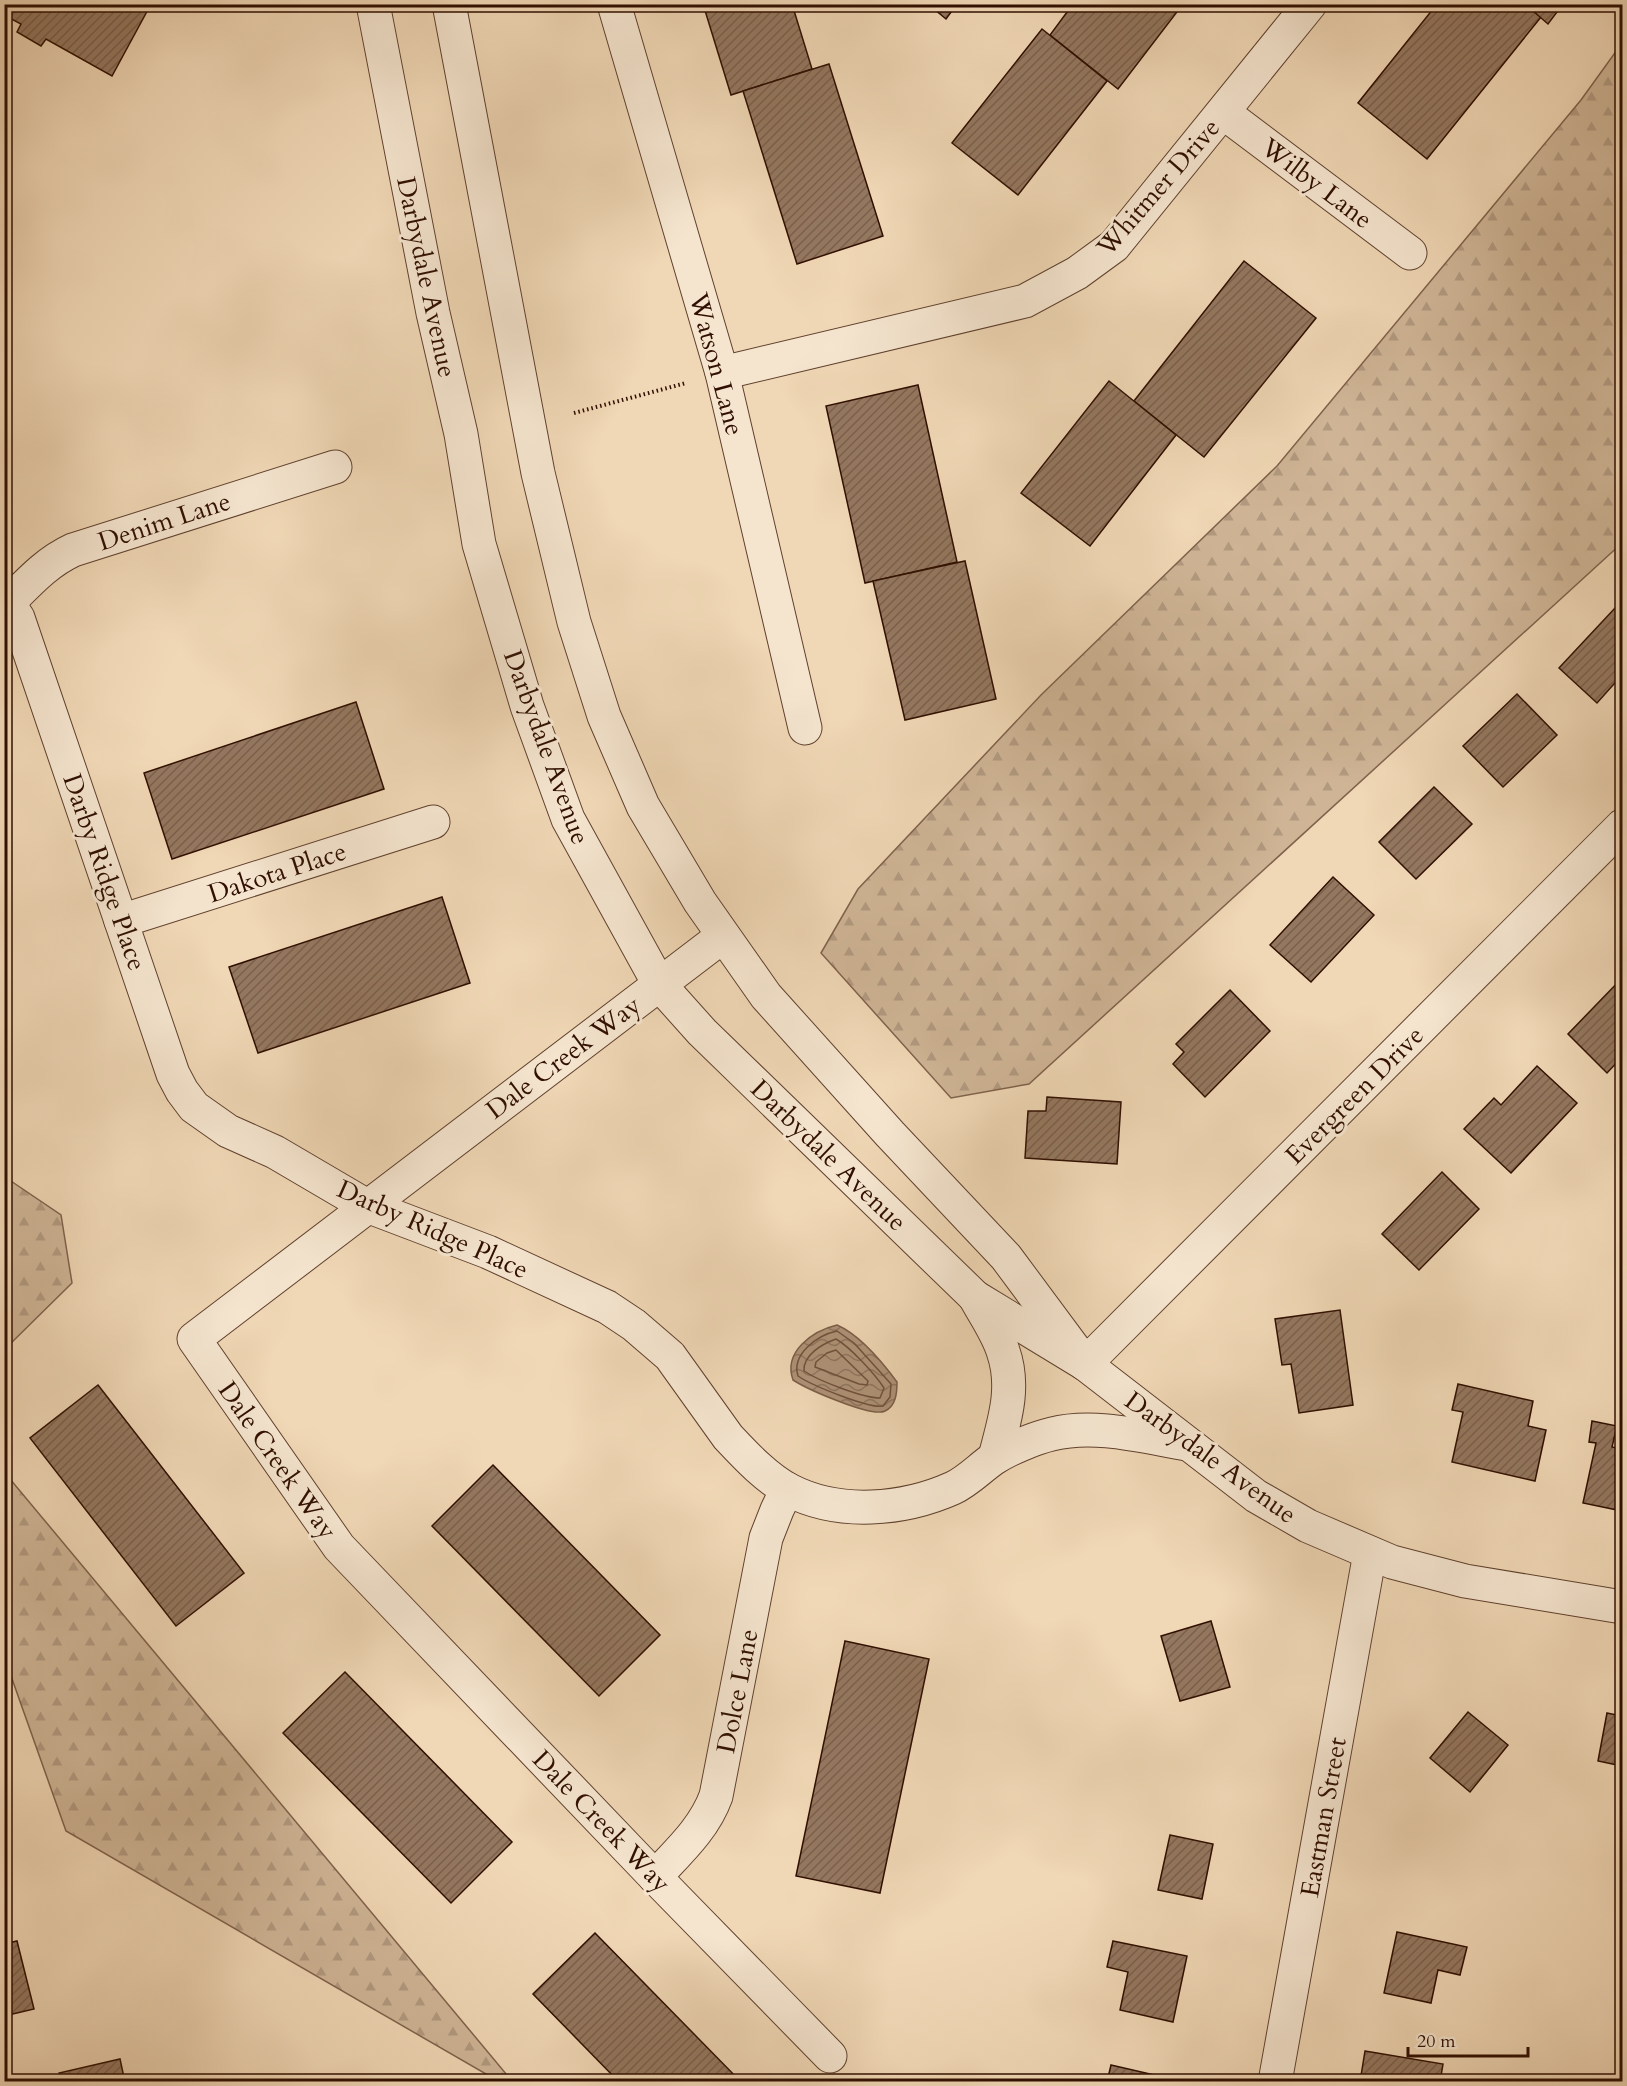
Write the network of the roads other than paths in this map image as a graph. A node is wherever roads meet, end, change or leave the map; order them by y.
1 (373, 4) edge
2 (449, 4) edge
3 (614, 4) edge
4 (1310, 4) edge
5 (1224, 112) junction
6 (1410, 253) dead end
7 (722, 373) junction
8 (335, 467) dead end
9 (7, 599) edge
10 (805, 728) dead end
11 (434, 822) dead end
12 (1623, 825) edge
13 (121, 921) junction
14 (723, 936) junction
15 (659, 984) junction
16 (367, 1206) junction
17 (975, 1297) junction
18 (1085, 1364) junction
19 (1187, 1444) junction
20 (995, 1458) junction
21 (787, 1489) junction
22 (1370, 1553) junction
23 (1623, 1607) edge
24 (655, 1877) junction
25 (830, 2056) dead end
26 (1275, 2082) edge

1 - 15 street, Darbydale Avenue
2 - 14 street, Darbydale Avenue
3 - 7 street, Watson Lane
4 - 5 street, Whitmer Drive
5 - 6 street, Wilby Lane
5 - 7 street, Whitmer Drive
7 - 10 street, Watson Lane
8 - 9 street, Denim Lane
9 - 13 street, Darby Ridge Place
11 - 13 street, Dakota Place
12 - 18 street, Evergreen Drive
13 - 16 street, Darby Ridge Place
14 - 15 street, Dale Creek Way
14 - 18 street, Darbydale Avenue
15 - 16 street, Dale Creek Way
15 - 17 street, Darbydale Avenue
16 - 21 street, Darby Ridge Place
16 - 24 street, Dale Creek Way
17 - 18 street, Darbydale Avenue
17 - 20 street
18 - 19 street, Darbydale Avenue
19 - 20 street, Darby Ridge Place
19 - 22 street, Darbydale Avenue
20 - 21 street, Darby Ridge Place
21 - 24 street, Dolce Lane
22 - 23 street, Darbydale Avenue
22 - 26 street, Eastman Street
24 - 25 street, Dale Creek Way

